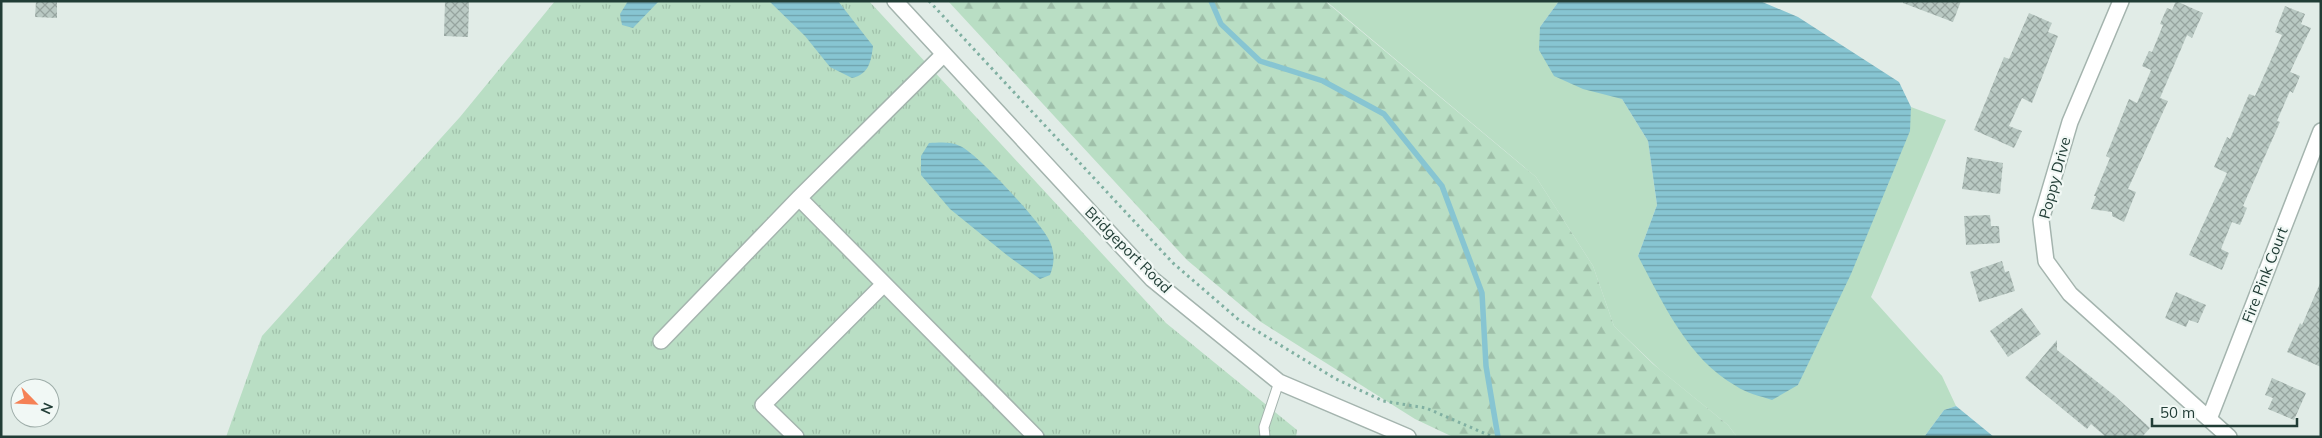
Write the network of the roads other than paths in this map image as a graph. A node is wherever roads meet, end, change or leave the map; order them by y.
1 (895, 1) edge
2 (2121, 1) edge
3 (943, 55) junction
4 (2321, 130) edge
5 (799, 198) junction
6 (884, 284) junction
7 (661, 341) dead end
8 (1279, 382) junction
9 (2209, 419) junction
10 (796, 437) edge
11 (1036, 437) edge
12 (1265, 437) edge
13 (1408, 437) edge
14 (2229, 437) edge

1 - 3 street, Bridgeport Road
2 - 9 street, Poppy Drive
3 - 5 street
3 - 8 street, Bridgeport Road
4 - 9 street, Fire Pink Court
5 - 6 street
5 - 7 street
6 - 10 street
6 - 11 street
8 - 12 lane
8 - 13 street, Bridgeport Road
9 - 14 street, Poppy Drive

